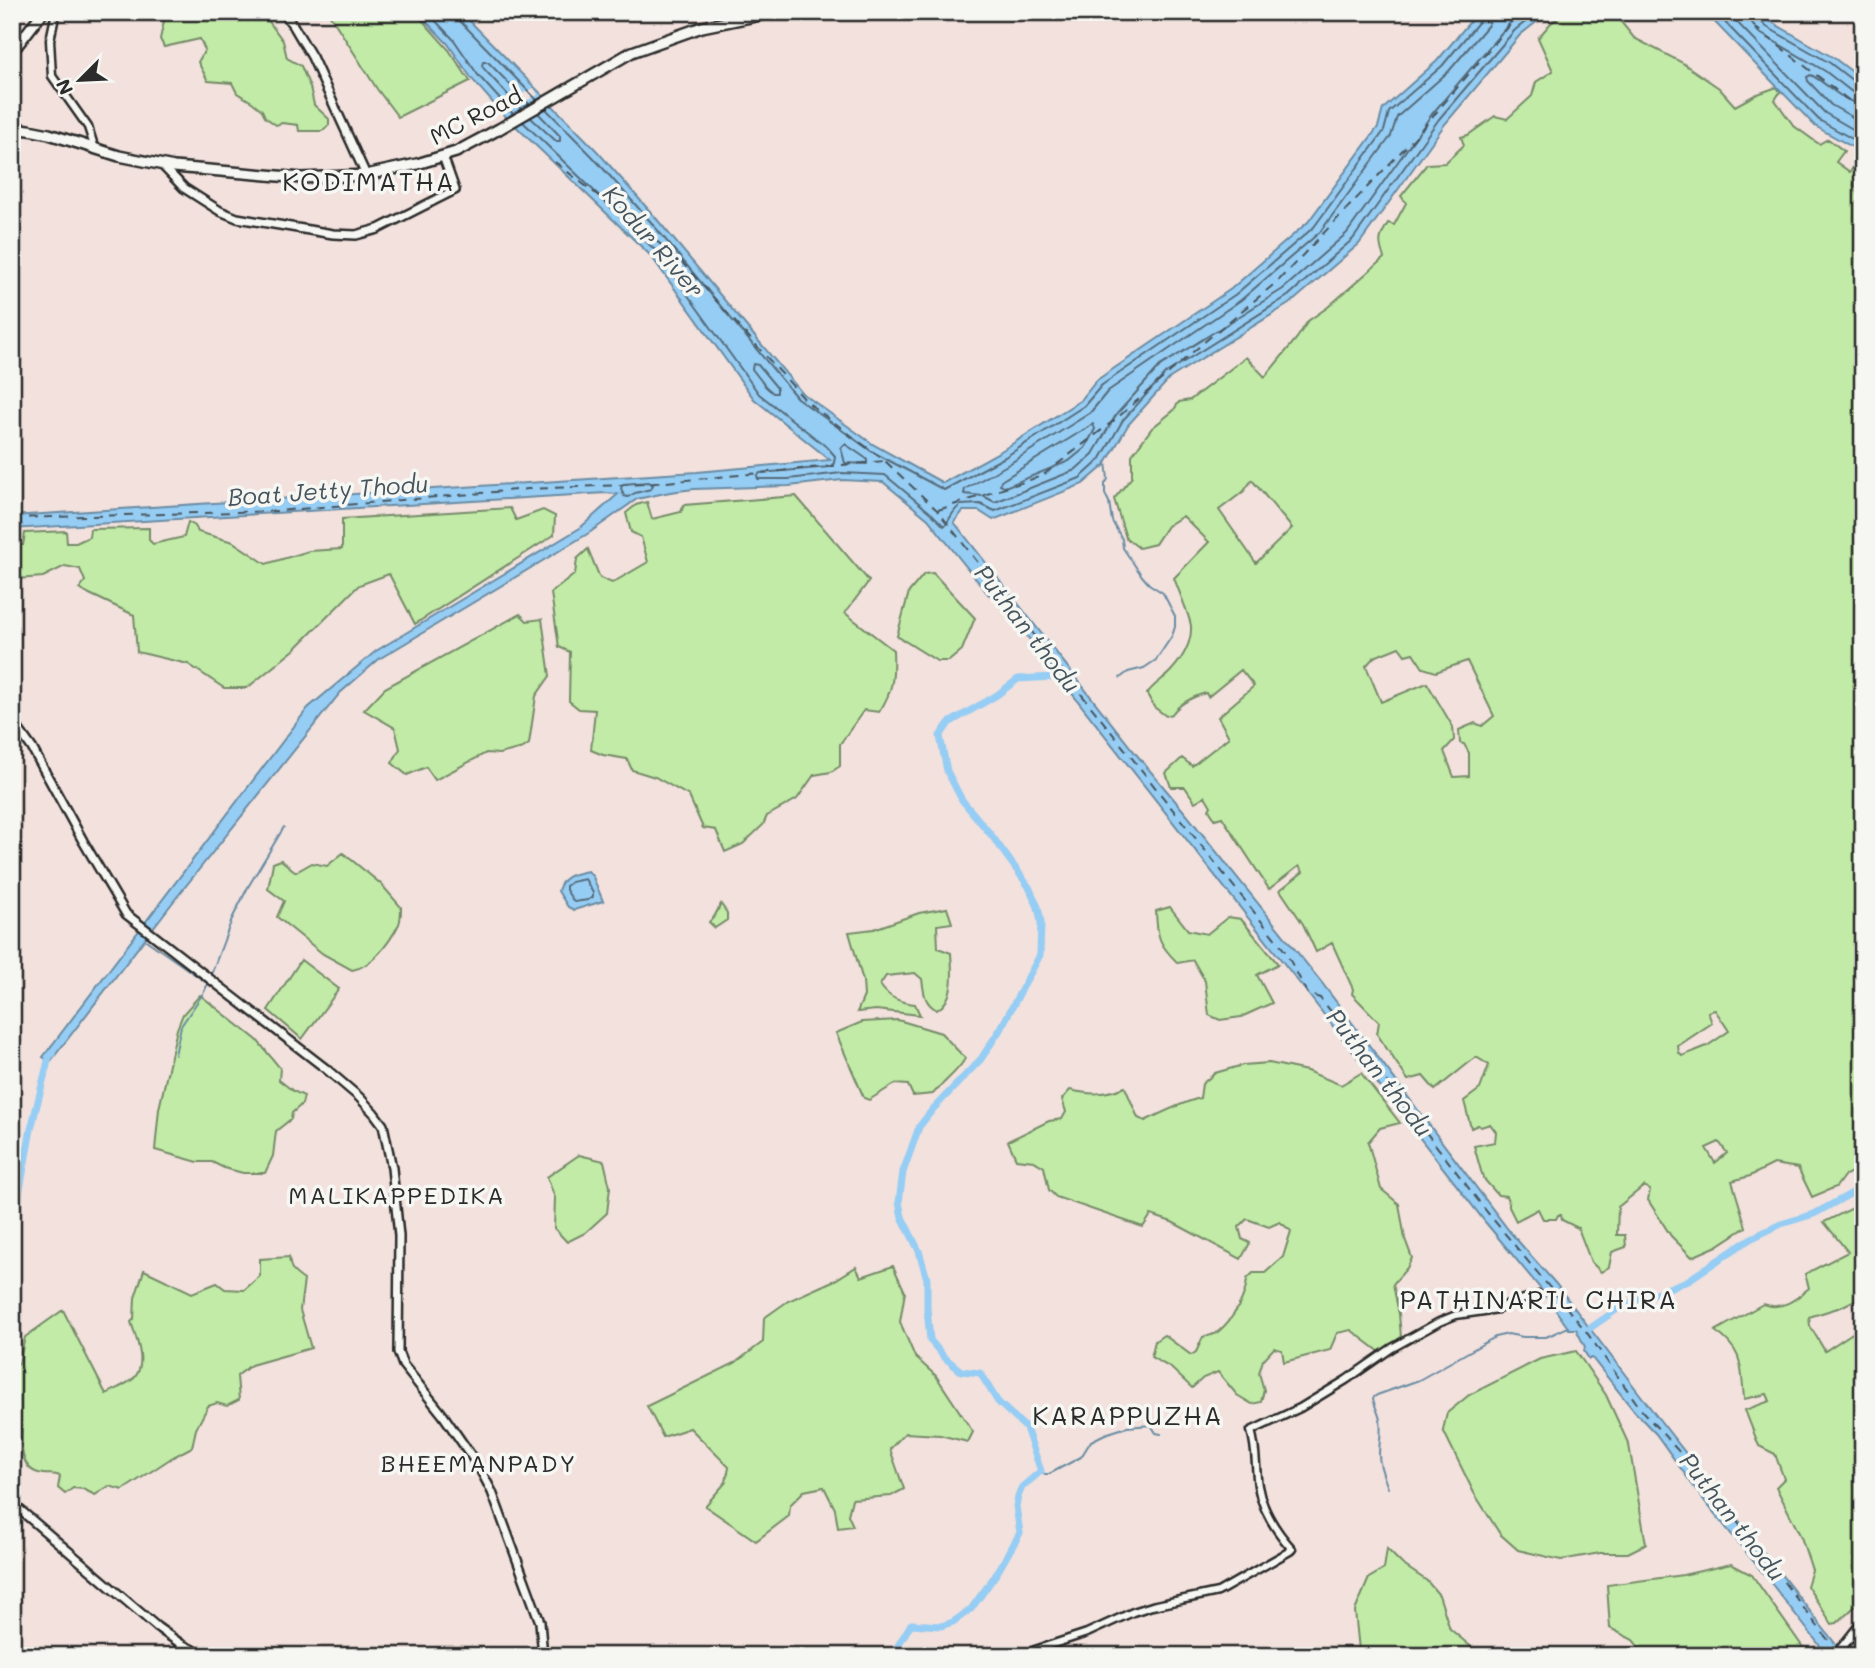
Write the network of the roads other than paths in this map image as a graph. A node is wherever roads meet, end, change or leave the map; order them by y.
1 (43, 12) edge
2 (56, 12) edge
3 (283, 12) edge
4 (775, 12) edge
5 (12, 52) edge
6 (12, 128) edge
7 (95, 149) junction
8 (443, 156) junction
9 (162, 165) junction
10 (366, 175) junction
11 (12, 720) edge
12 (1539, 1295) dead end
13 (12, 1503) edge
14 (1863, 1621) edge
15 (205, 1656) edge
16 (543, 1656) edge
17 (1027, 1656) edge
18 (1835, 1656) edge

1 - 5 highway
2 - 7 street
3 - 10 main road
4 - 8 highway, MC Road
6 - 7 highway, MC Road
7 - 9 highway, MC Road
8 - 9 main road
8 - 10 highway, MC Road
9 - 10 highway, MC Road
11 - 16 main road
12 - 17 street
13 - 15 main road
14 - 18 main road

